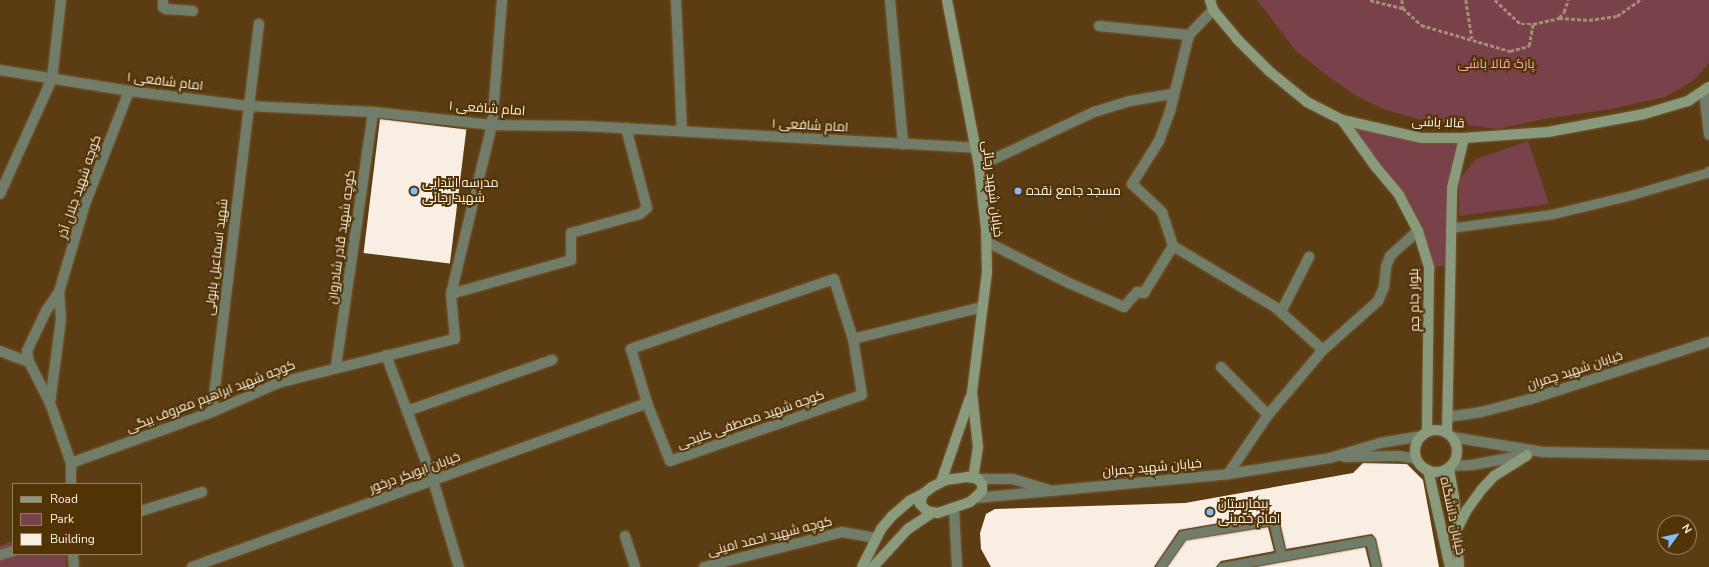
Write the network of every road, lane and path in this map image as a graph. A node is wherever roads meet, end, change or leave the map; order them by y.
1 (61, 0) edge
2 (162, 0) edge
3 (502, 0) edge
4 (676, 0) edge
5 (890, 0) edge
6 (947, 0) edge
7 (1210, 0) edge
8 (1370, 0) edge
9 (1402, 0) edge
10 (1466, 0) edge
11 (1495, 0) edge
12 (1568, 0) edge
13 (1640, 0) edge
14 (1403, 8) junction
15 (1213, 10) junction
16 (193, 11) dead end
17 (1559, 18) junction
18 (259, 24) dead end
19 (1532, 24) junction
20 (1099, 26) dead end
21 (1188, 35) junction
22 (1472, 39) junction
23 (0, 70) edge
24 (52, 80) junction
25 (1706, 89) edge
26 (129, 91) junction
27 (1172, 94) junction
28 (248, 106) junction
29 (373, 112) junction
30 (1342, 120) junction
31 (492, 125) junction
32 (626, 128) junction
33 (682, 131) junction
34 (1709, 135) edge
35 (1464, 138) junction
36 (903, 144) junction
37 (974, 148) junction
38 (979, 166) junction
39 (1709, 172) edge
40 (0, 194) edge
41 (1450, 228) junction
42 (1418, 232) junction
43 (986, 242) junction
44 (1173, 246) junction
45 (1309, 257) dead end
46 (59, 292) junction
47 (451, 294) junction
48 (982, 307) junction
49 (1281, 312) junction
50 (852, 339) junction
51 (1709, 342) edge
52 (1323, 350) junction
53 (0, 351) edge
54 (386, 355) junction
55 (552, 360) dead end
56 (29, 362) junction
57 (336, 366) junction
58 (1221, 367) dead end
59 (972, 392) junction
60 (50, 403) junction
61 (647, 403) junction
62 (407, 411) junction
63 (212, 412) junction
64 (1268, 415) junction
65 (1447, 417) junction
66 (1425, 434) junction
67 (1449, 435) junction
68 (1709, 448) edge
69 (1543, 452) junction
70 (1695, 454) junction
71 (1527, 455) junction
72 (1709, 455) edge
73 (1330, 458) junction
74 (1417, 459) junction
75 (71, 463) junction
76 (1450, 467) junction
77 (1428, 470) junction
78 (1228, 474) junction
79 (975, 478) junction
80 (433, 480) junction
81 (941, 482) junction
82 (71, 483) edge
83 (1048, 490) junction
84 (202, 492) dead end
85 (923, 494) junction
86 (976, 498) junction
87 (954, 509) junction
88 (142, 511) edge
89 (932, 513) junction
90 (1456, 531) junction
91 (625, 536) dead end
92 (876, 538) junction
93 (12, 551) edge
94 (73, 555) edge
95 (0, 556) edge
96 (1281, 556) junction
97 (74, 567) edge
98 (192, 567) edge
99 (459, 567) edge
100 (635, 567) edge
101 (704, 567) edge
102 (862, 567) edge
103 (873, 567) edge
104 (957, 567) edge
105 (1160, 567) edge
106 (1222, 567) edge
107 (1376, 567) edge
108 (1450, 567) edge
109 (1460, 567) edge

1 - 24 street
2 - 16 street
3 - 31 street
4 - 33 street
5 - 36 street
6 - 37 main road, خیابان شهید رجائی
7 - 15 main road, قالا باشی
8 - 14 path
9 - 14 path
10 - 22 path
11 - 19 path
12 - 17 path
13 - 17 path
14 - 22 path
15 - 21 street
15 - 30 main road, قالا باشی
17 - 19 path
18 - 28 street, شهید اسماعیل بابولی
19 - 22 path
20 - 21 street
21 - 27 street
23 - 24 street, امام شافعی ۱
24 - 26 street, امام شافعی ۱
24 - 40 street
25 - 34 street
25 - 35 main road, قالا باشی
26 - 28 street, امام شافعی ۱
26 - 46 street, کوچه شهید جلال آذر
27 - 38 street
27 - 44 street
28 - 29 street, امام شافعی ۱
28 - 63 street, شهید اسماعیل بابولی
29 - 31 street, امام شافعی ۱
29 - 57 street, کوچه شهید قادر شادروان
30 - 35 main road, قالا باشی
30 - 42 main road, بلوار جام جم
31 - 32 street, امام شافعی ۱
31 - 47 street
32 - 33 street, امام شافعی ۱
32 - 47 street
33 - 36 street, امام شافعی ۱
35 - 41 main road
36 - 37 street, امام شافعی ۱
37 - 38 main road, خیابان شهید رجائی
38 - 43 main road, خیابان شهید رجائی
39 - 41 lane
41 - 65 main road
42 - 52 street
42 - 66 main road, بلوار جام جم
43 - 44 street
43 - 48 main road, خیابان شهید رجائی
44 - 49 street
45 - 49 street
46 - 56 street
46 - 60 street
47 - 54 street, کوچه شهید ابراهیم معروف بیگی
48 - 50 street
48 - 59 main road, خیابان شهید رجائی
49 - 52 street
50 - 61 street, کوچه شهید مصطفی کلیجی
50 - 61 street, کوچه شهید مصطفی کلیجی
51 - 65 street, خیابان شهید چمران
52 - 64 street
53 - 56 street
54 - 57 street, کوچه شهید ابراهیم معروف بیگی
54 - 62 street
55 - 62 street
56 - 60 street
57 - 63 street, کوچه شهید ابراهیم معروف بیگی
58 - 64 street
59 - 79 main road, خیابان شهید رجائی
59 - 81 main road
60 - 75 street
61 - 80 street, خیابان ابوبکر درخور
62 - 80 street
63 - 75 street, کوچه شهید ابراهیم معروف بیگی
64 - 78 street
65 - 67 main road
66 - 67 main road
66 - 73 street, خیابان شهید چمران
66 - 74 main road
67 - 69 street
67 - 76 main road
68 - 70 street
69 - 70 street
69 - 71 street
70 - 72 street
71 - 76 street
71 - 90 main road
73 - 74 street, خیابان شهید چمران
73 - 78 street, خیابان شهید چمران
74 - 77 main road
75 - 82 street
76 - 77 main road
76 - 90 main road, خیابان دانشگاه
77 - 108 main road, خیابان دانشگاه
78 - 83 street, خیابان شهید چمران
79 - 81 main road
79 - 83 street
79 - 86 main road, خیابان شهید رجائی
80 - 98 street, خیابان ابوبکر درخور
80 - 99 street
81 - 85 main road
83 - 86 street, خیابان شهید چمران
84 - 88 street
85 - 89 main road
85 - 92 main road
86 - 87 main road
87 - 89 main road
87 - 104 street
89 - 103 main road
90 - 109 main road, خیابان دانشگاه
91 - 100 street
92 - 101 street, کوچه شهید احمد امینی
92 - 102 main road
93 - 95 street
94 - 97 street
96 - 105 lane
96 - 106 lane
96 - 107 lane

